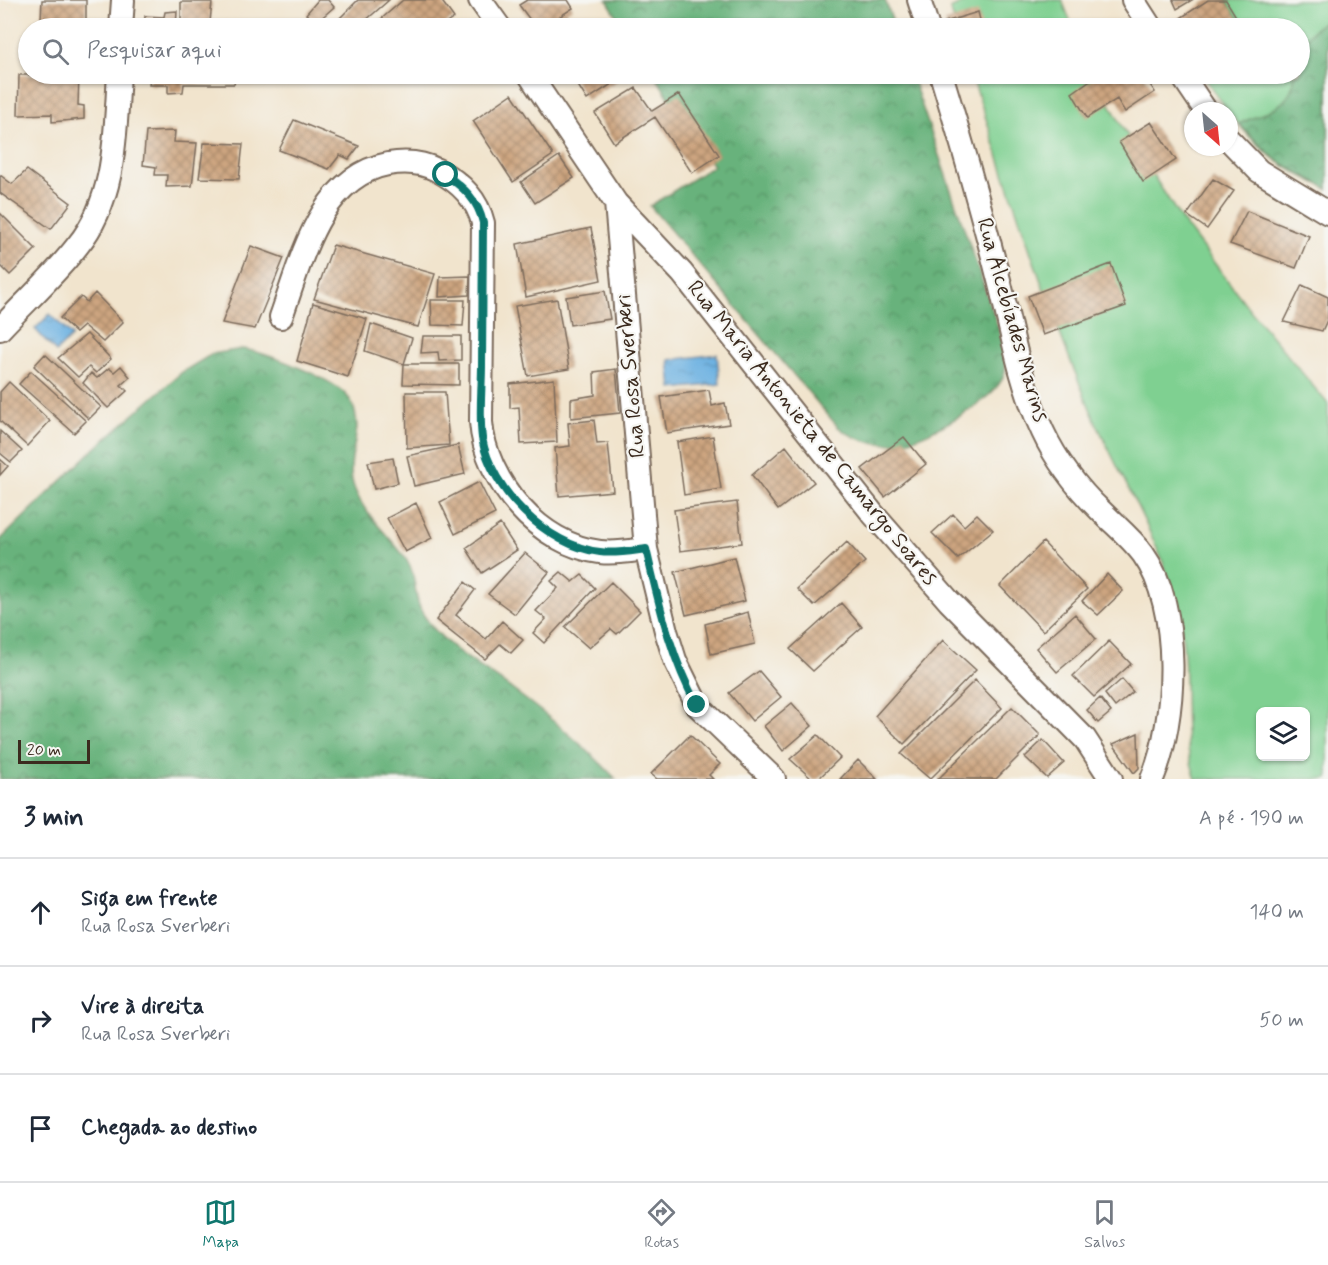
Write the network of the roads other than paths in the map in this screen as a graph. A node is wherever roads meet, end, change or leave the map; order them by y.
1 (123, 0) edge
2 (480, 0) edge
3 (919, 0) edge
4 (1133, 0) edge
5 (122, 18) edge
6 (493, 18) edge
7 (925, 18) edge
8 (1145, 18) edge
9 (118, 84) edge
10 (536, 84) edge
11 (944, 84) edge
12 (1188, 84) edge
13 (1200, 102) edge
14 (1238, 149) edge
15 (616, 203) junction
16 (1328, 213) edge
17 (281, 317) dead end
18 (0, 329) edge
19 (646, 549) junction
20 (774, 779) edge
21 (1111, 779) edge
22 (1152, 779) edge

1 - 5 street
2 - 6 street
3 - 7 street
4 - 8 street
9 - 18 street
10 - 15 street, Rua Maria Antonieta de Camargo Soares
11 - 22 street, Rua Alcebíades Marins
12 - 13 street
14 - 16 street
15 - 19 street, Rua Rosa Sverberi
15 - 21 street, Rua Maria Antonieta de Camargo Soares
17 - 19 street
19 - 20 street, Rua Rosa Sverberi

